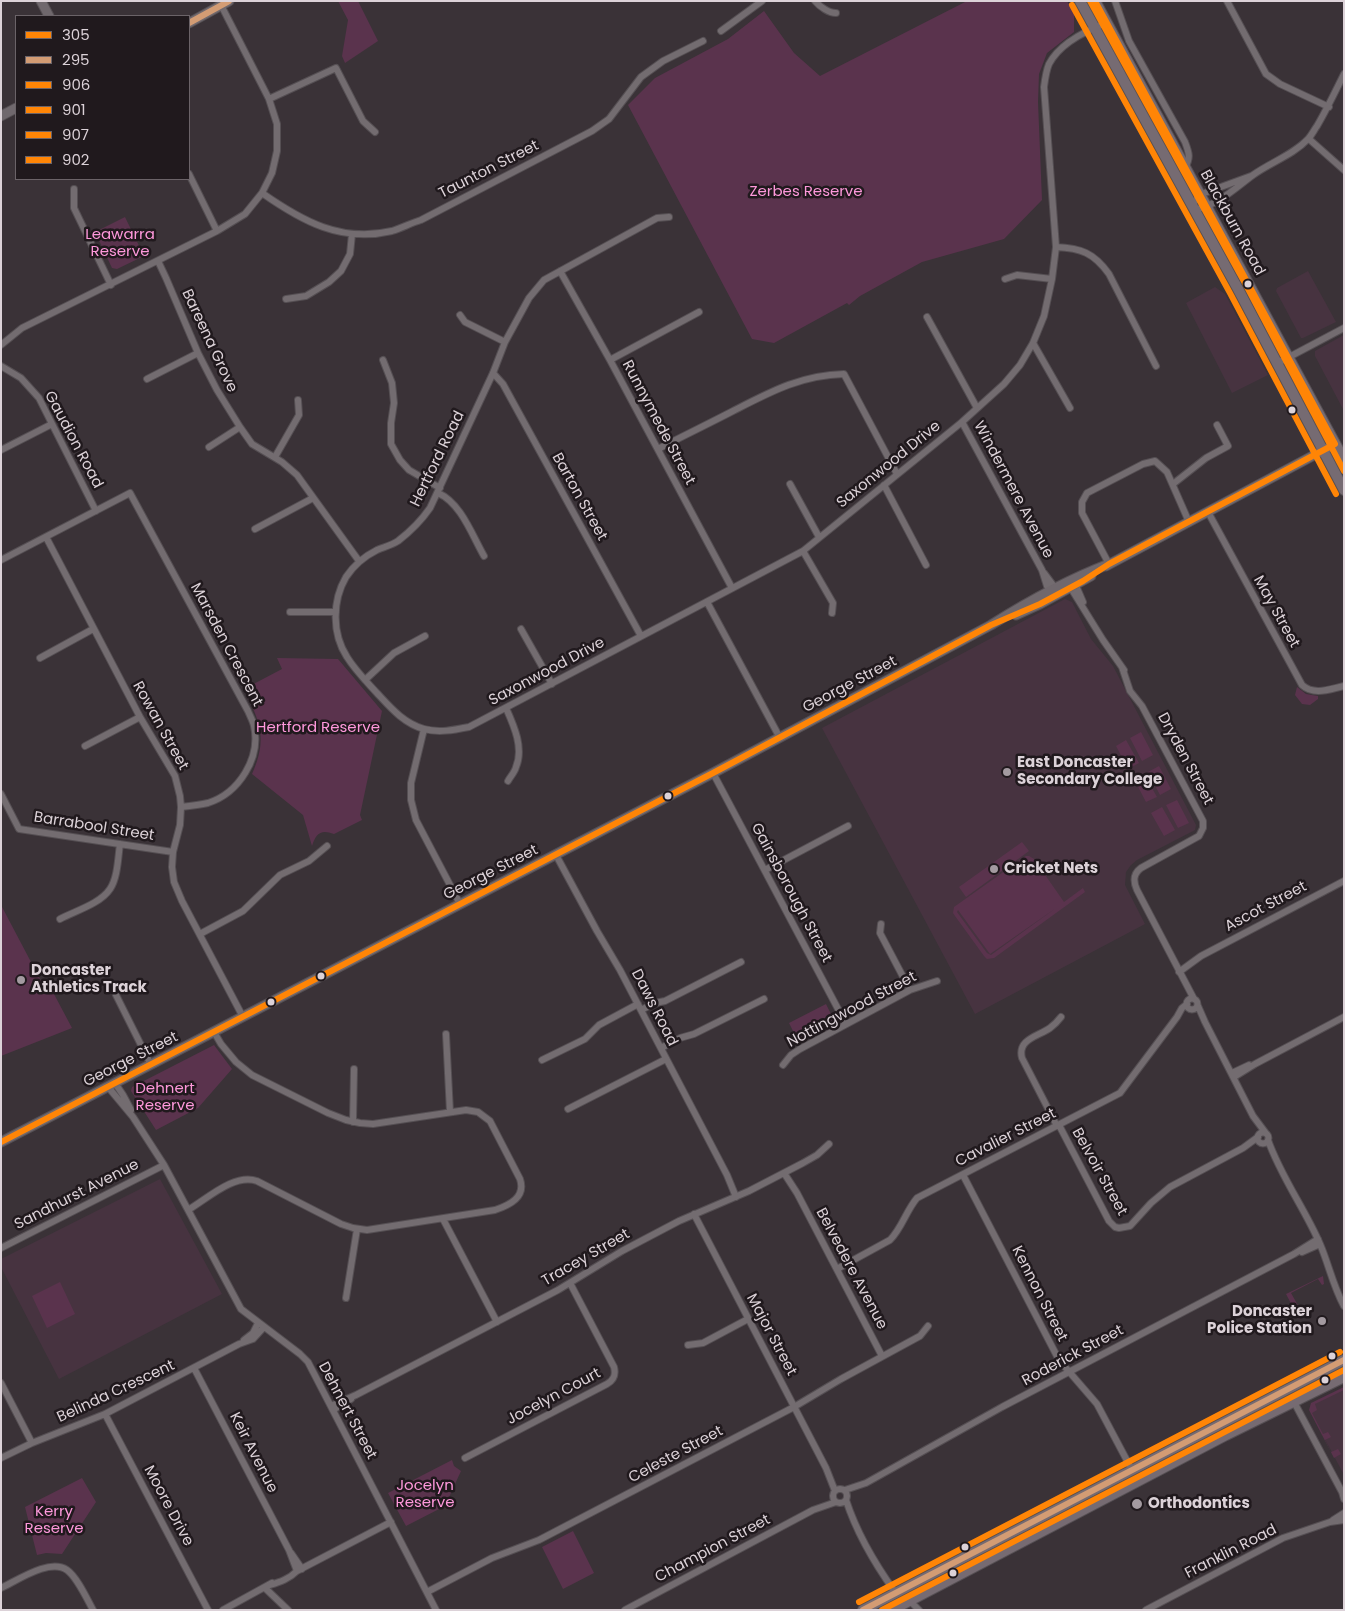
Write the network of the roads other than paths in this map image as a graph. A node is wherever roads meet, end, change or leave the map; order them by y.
1 (41, 1) edge
2 (762, 1) edge
3 (815, 1) edge
4 (1080, 1) edge
5 (1094, 1) edge
6 (1115, 1) edge
7 (1227, 1) edge
8 (225, 3) edge
9 (836, 13) dead end
10 (48, 15) edge
11 (190, 22) edge
12 (1106, 23) junction
13 (1094, 28) junction
14 (721, 31) dead end
15 (703, 41) dead end
16 (1344, 74) edge
17 (269, 100) junction
18 (1329, 107) junction
19 (15, 109) edge
20 (1, 116) edge
21 (375, 132) dead end
22 (1309, 139) junction
23 (1185, 168) junction
24 (1344, 170) edge
25 (1253, 175) junction
26 (190, 176) edge
27 (74, 189) dead end
28 (262, 193) junction
29 (1199, 195) junction
30 (1206, 207) junction
31 (1193, 208) junction
32 (669, 217) dead end
33 (217, 231) junction
34 (352, 234) junction
35 (1056, 248) junction
36 (1234, 258) junction
37 (158, 261) junction
38 (1224, 264) junction
39 (560, 271) junction
40 (1006, 279) dead end
41 (1052, 279) junction
42 (111, 284) junction
43 (286, 300) dead end
44 (699, 312) dead end
45 (460, 315) dead end
46 (928, 317) dead end
47 (1344, 328) edge
48 (505, 342) junction
49 (1033, 343) junction
50 (1, 345) edge
51 (198, 353) junction
52 (1288, 358) junction
53 (383, 360) dead end
54 (610, 360) junction
55 (1276, 364) junction
56 (1, 366) edge
57 (1156, 366) dead end
58 (493, 373) junction
59 (147, 380) dead end
60 (298, 400) dead end
61 (977, 408) junction
62 (1070, 408) dead end
63 (962, 422) junction
64 (52, 424) junction
65 (1216, 425) dead end
66 (240, 427) junction
67 (1335, 444) junction
68 (209, 447) dead end
69 (658, 449) junction
70 (1, 450) edge
71 (1323, 451) junction
72 (275, 457) junction
73 (1344, 460) edge
74 (897, 474) junction
75 (790, 484) dead end
76 (1173, 484) junction
77 (1342, 484) edge
78 (884, 485) junction
79 (439, 490) junction
80 (313, 498) junction
81 (96, 511) junction
82 (1208, 512) junction
83 (1189, 522) junction
84 (254, 529) dead end
85 (46, 537) junction
86 (819, 537) junction
87 (803, 551) junction
88 (484, 556) dead end
89 (1, 560) edge
90 (359, 561) junction
91 (1109, 564) junction
92 (926, 565) dead end
93 (1072, 584) junction
94 (732, 588) junction
95 (1053, 592) junction
96 (707, 602) junction
97 (290, 612) dead end
98 (336, 612) junction
99 (832, 613) dead end
100 (521, 628) dead end
101 (93, 629) junction
102 (425, 636) dead end
103 (641, 636) junction
104 (40, 658) dead end
105 (365, 680) junction
106 (552, 684) junction
107 (1344, 686) edge
108 (506, 708) junction
109 (140, 717) junction
110 (424, 729) junction
111 (780, 738) junction
112 (85, 746) dead end
113 (713, 773) junction
114 (508, 781) dead end
115 (1, 794) edge
116 (181, 807) junction
117 (848, 826) dead end
118 (120, 844) junction
119 (328, 846) dead end
120 (173, 852) junction
121 (556, 855) junction
122 (765, 870) junction
123 (1344, 881) edge
124 (460, 904) junction
125 (60, 919) dead end
126 (881, 924) dead end
127 (200, 934) junction
128 (741, 962) dead end
129 (1177, 969) junction
130 (937, 981) dead end
131 (910, 990) junction
132 (116, 995) dead end
133 (764, 999) dead end
134 (1191, 1005) junction
135 (639, 1007) junction
136 (243, 1017) junction
137 (1061, 1017) dead end
138 (1344, 1017) edge
139 (846, 1024) junction
140 (216, 1031) junction
141 (446, 1034) dead end
142 (661, 1048) junction
143 (666, 1059) junction
144 (542, 1060) dead end
145 (151, 1065) junction
146 (783, 1065) dead end
147 (354, 1069) dead end
148 (1233, 1075) junction
149 (112, 1085) junction
150 (568, 1109) dead end
151 (450, 1112) junction
152 (353, 1122) junction
153 (1058, 1125) junction
154 (1262, 1138) junction
155 (1, 1142) edge
156 (829, 1144) dead end
157 (164, 1165) junction
158 (786, 1172) junction
159 (963, 1175) junction
160 (738, 1196) junction
161 (187, 1207) junction
162 (694, 1214) junction
163 (443, 1218) junction
164 (357, 1229) junction
165 (1319, 1242) junction
166 (1, 1248) edge
167 (837, 1269) junction
168 (570, 1283) junction
169 (346, 1298) dead end
170 (1344, 1306) edge
171 (748, 1319) junction
172 (497, 1322) junction
173 (261, 1325) junction
174 (928, 1326) dead end
175 (688, 1345) dead end
176 (882, 1356) junction
177 (1344, 1360) edge
178 (194, 1368) junction
179 (1068, 1372) junction
180 (1344, 1376) edge
181 (1, 1383) edge
182 (1294, 1402) junction
183 (794, 1407) junction
184 (332, 1408) junction
185 (105, 1414) junction
186 (32, 1443) junction
187 (1, 1458) edge
188 (465, 1458) dead end
189 (1132, 1470) junction
190 (1343, 1495) edge
191 (840, 1496) junction
192 (1344, 1513) edge
193 (1344, 1520) edge
194 (391, 1522) junction
195 (1330, 1522) junction
196 (299, 1570) junction
197 (268, 1586) junction
198 (1, 1588) edge
199 (427, 1592) junction
200 (895, 1592) junction
201 (906, 1605) edge
202 (286, 1607) edge
203 (93, 1610) edge
204 (208, 1610) edge
205 (223, 1610) edge
206 (436, 1610) edge
207 (625, 1610) edge
208 (863, 1610) edge
209 (892, 1610) edge
210 (919, 1610) edge
211 (1146, 1610) edge

1 - 10 main road
2 - 14 street
3 - 9 street
4 - 13 main road, Blackburn Road
5 - 12 main road, Blackburn Road
6 - 23 street
7 - 18 street
8 - 11 main road
8 - 17 street
12 - 13 street, Saxonwood Drive
12 - 23 main road, Blackburn Road
13 - 31 main road, Blackburn Road
13 - 35 street, Saxonwood Drive
15 - 34 street, Taunton Street
16 - 18 street
17 - 21 street
17 - 28 street
18 - 22 street
19 - 20 main road
22 - 24 street
22 - 25 street
23 - 29 main road, Blackburn Road
25 - 29 street
25 - 30 street
26 - 33 street
27 - 42 street
28 - 33 street
28 - 34 street, Taunton Street
29 - 30 main road, Blackburn Road
29 - 31 street
30 - 31 street
30 - 36 main road, Blackburn Road
31 - 38 main road, Blackburn Road
32 - 39 street, Hertford Road
33 - 37 street
34 - 43 street
35 - 41 street, Saxonwood Drive
35 - 57 street
36 - 38 main road
36 - 52 main road, Blackburn Road
37 - 42 street
37 - 51 street, Bareena Grove
38 - 55 main road, Blackburn Road
39 - 48 street, Hertford Road
39 - 54 street, Runnymede Street
40 - 41 street
41 - 49 street, Saxonwood Drive
42 - 50 street
44 - 54 street
45 - 48 street
46 - 61 street
47 - 52 street
48 - 58 street, Hertford Road
49 - 61 street, Saxonwood Drive
49 - 62 street
51 - 59 street
51 - 66 street, Bareena Grove
52 - 55 street
52 - 67 main road, Blackburn Road
53 - 79 street
54 - 69 street, Runnymede Street
55 - 71 main road, Blackburn Road
56 - 64 street, Gaudion Road
58 - 79 street, Hertford Road
58 - 103 street, Barton Street
60 - 72 street
61 - 63 street, Saxonwood Drive
63 - 74 street, Saxonwood Drive
63 - 95 street, Windermere Avenue
64 - 70 street
64 - 81 street, Gaudion Road
65 - 76 street
66 - 68 street
66 - 72 street, Bareena Grove
67 - 71 main road, George Street
67 - 73 main road, Blackburn Road
69 - 74 street
69 - 94 street, Runnymede Street
71 - 77 main road, Blackburn Road
71 - 82 main road, George Street
72 - 80 street, Bareena Grove
74 - 78 street, Saxonwood Drive
75 - 86 street
76 - 83 street
76 - 91 street
78 - 86 street, Saxonwood Drive
78 - 92 street
79 - 88 street
79 - 90 street, Hertford Road
80 - 84 street
80 - 90 street, Bareena Grove
81 - 85 street
81 - 116 street, Marsden Crescent
82 - 83 main road, George Street
82 - 107 street, May Street
83 - 91 main road, George Street
85 - 89 street
85 - 101 street, Rowan Street
86 - 87 street, Saxonwood Drive
87 - 94 street, Saxonwood Drive
87 - 99 street
90 - 98 street, Hertford Road
91 - 93 main road, George Street
93 - 95 main road, George Street
93 - 129 street, Dryden Street
94 - 96 street, Saxonwood Drive
95 - 111 main road, George Street
96 - 103 street, Saxonwood Drive
96 - 111 street
97 - 98 street
98 - 105 street, Hertford Road
100 - 106 street
101 - 104 street
101 - 109 street, Rowan Street
102 - 105 street
103 - 106 street, Saxonwood Drive
105 - 110 street, Hertford Road
106 - 108 street, Saxonwood Drive
108 - 110 street, Saxonwood Drive
108 - 114 street
109 - 112 street
109 - 116 street, Rowan Street
110 - 124 street
111 - 113 main road, George Street
113 - 121 main road, George Street
113 - 122 street, Gainsborough Street
115 - 118 street, Barrabool Street
116 - 120 street, Rowan Street
117 - 122 street
118 - 120 street, Barrabool Street
118 - 125 street
119 - 127 street
120 - 127 street, Rowan Street
121 - 124 main road, George Street
121 - 135 street, Daws Road
122 - 139 street, Gainsborough Street
123 - 129 street, Ascot Street
124 - 136 main road, George Street
126 - 131 street
127 - 136 street, Rowan Street
128 - 135 street
129 - 134 street, Dryden Street
130 - 131 street, Nottingwood Street
131 - 139 street, Nottingwood Street
132 - 145 street
133 - 142 street
134 - 148 street, Dryden Street
134 - 153 street, Cavalier Street
135 - 142 street, Daws Road
135 - 144 street
136 - 140 main road, George Street
137 - 153 street, Belvoir Street
138 - 148 street
139 - 146 street, Nottingwood Street
140 - 145 main road, George Street
140 - 152 street
141 - 151 street
142 - 143 street, Daws Road
143 - 150 street
143 - 160 street, Daws Road
145 - 149 main road, George Street
147 - 152 street
148 - 154 street, Dryden Street
149 - 155 main road, George Street
149 - 157 street, Dehnert Street
151 - 152 street
151 - 163 street
153 - 154 street, Belvoir Street
153 - 159 street, Cavalier Street
154 - 165 street, Dryden Street
156 - 158 street, Tracey Street
157 - 161 street, Dehnert Street
157 - 166 street, Sandhurst Avenue
158 - 160 street, Tracey Street
158 - 167 street, Belvedere Avenue
159 - 167 street, Cavalier Street
159 - 179 street, Kennon Street
160 - 162 street, Tracey Street
161 - 164 street
161 - 173 street, Dehnert Street
162 - 168 street, Tracey Street
162 - 171 street, Major Street
163 - 164 street
163 - 172 street
164 - 169 street
165 - 170 street, Dryden Street
165 - 179 street, Roderick Street
167 - 176 street, Belvedere Avenue
168 - 172 street, Tracey Street
168 - 188 street, Jocelyn Court
171 - 175 street
171 - 183 street, Major Street
172 - 184 street, Tracey Street
173 - 178 street, Belinda Crescent
173 - 184 street, Dehnert Street
174 - 176 street, Celeste Street
176 - 183 street, Celeste Street
177 - 189 main road
178 - 185 street, Belinda Crescent
178 - 196 street, Keir Avenue
179 - 189 street, Kennon Street
179 - 191 street, Roderick Street
180 - 182 main road
181 - 186 street
182 - 190 street
182 - 201 main road
183 - 191 street, Major Street
183 - 199 street, Celeste Street
184 - 194 street, Dehnert Street
185 - 186 street, Belinda Crescent
185 - 204 street, Moore Drive
186 - 187 street, Belinda Crescent
189 - 200 main road
191 - 200 street, Major Street
191 - 207 street, Champion Street
192 - 195 street, Franklin Road
193 - 195 street, Franklin Road
194 - 196 street
194 - 199 street, Dehnert Street
195 - 211 street, Franklin Road
196 - 197 street
197 - 202 street
197 - 205 street
198 - 203 street
199 - 206 street, Dehnert Street
200 - 201 main road
200 - 208 main road
201 - 209 main road
201 - 210 street

